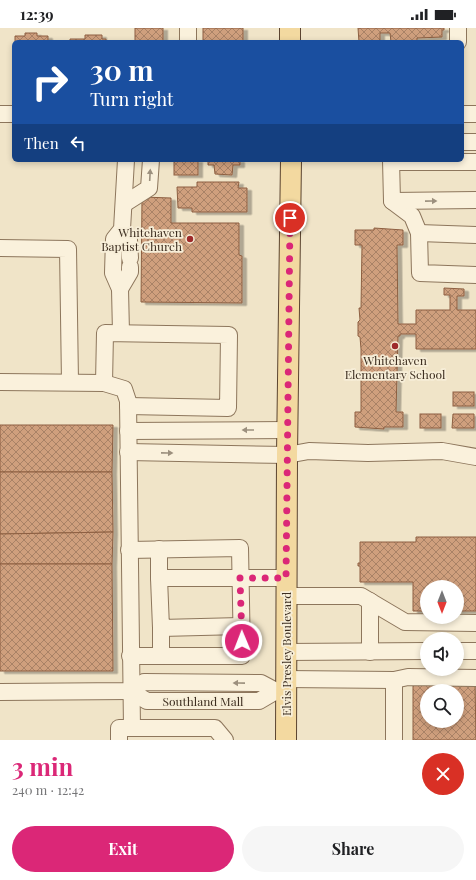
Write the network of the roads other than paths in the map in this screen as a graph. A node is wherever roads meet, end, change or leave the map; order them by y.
1 (188, 28) edge
2 (290, 28) edge
3 (458, 28) edge
4 (188, 40) edge
5 (290, 40) edge
6 (458, 40) edge
7 (0, 114) edge
8 (12, 114) edge
9 (464, 114) edge
10 (476, 114) edge
11 (464, 142) edge
12 (476, 142) edge
13 (126, 162) edge
14 (151, 162) edge
15 (290, 162) edge
16 (392, 162) edge
17 (464, 162) edge
18 (476, 162) edge
19 (476, 200) edge
20 (392, 201) junction
21 (124, 204) junction
22 (122, 229) junction
23 (419, 233) junction
24 (476, 234) edge
25 (0, 248) edge
26 (476, 275) edge
27 (120, 289) junction
28 (121, 333) junction
29 (0, 382) edge
30 (70, 382) junction
31 (104, 383) junction
32 (128, 406) junction
33 (287, 430) junction
34 (128, 431) junction
35 (128, 452) junction
36 (287, 455) junction
37 (476, 458) edge
38 (159, 549) junction
39 (129, 550) junction
40 (159, 578) junction
41 (240, 578) junction
42 (286, 587) junction
43 (370, 601) junction
44 (476, 622) edge
45 (242, 626) junction
46 (161, 628) junction
47 (420, 651) edge
48 (464, 651) edge
49 (476, 651) edge
50 (286, 652) junction
51 (370, 652) junction
52 (130, 656) junction
53 (161, 656) junction
54 (476, 678) edge
55 (394, 680) junction
56 (282, 687) junction
57 (130, 691) junction
58 (0, 692) edge
59 (132, 728) junction
60 (119, 740) edge
61 (225, 740) edge
62 (286, 740) edge
63 (394, 740) edge

1 - 4 street
2 - 5 main road
3 - 6 street
7 - 8 street
9 - 10 street
11 - 12 street
13 - 21 street
21 -> 14 street
15 - 33 main road, Elvis Presley Boulevard
16 - 20 street
17 - 18 street
20 -> 19 street
20 - 23 street
21 - 22 street
22 - 27 street
22 - 27 street
23 - 24 street
23 - 26 street
25 - 30 street
27 - 28 street
28 - 31 street
28 - 32 street
29 - 30 street
30 - 31 street
31 - 32 street
32 - 34 street
33 -> 34 street
33 - 36 main road, Elvis Presley Boulevard
34 - 35 street
35 -> 36 street
35 - 39 street
36 - 37 street
36 - 42 main road, Elvis Presley Boulevard
38 - 39 street
38 - 40 street
38 - 41 street
39 - 52 street
40 - 41 street
40 - 46 street
41 - 42 street
41 - 45 street
42 - 43 street
42 - 50 main road, Elvis Presley Boulevard
43 - 44 street
43 - 51 street
45 - 46 street
45 - 53 street
46 - 53 street
47 - 51 street
48 - 49 street
50 - 51 street
50 - 56 main road, Elvis Presley Boulevard
52 - 53 street
52 - 57 street
54 - 55 street
55 - 56 street
55 - 63 street
56 - 57 street, Southland Mall
56 - 62 main road, Elvis Presley Boulevard
57 - 58 street
57 - 59 street
59 - 60 street
59 - 61 street

